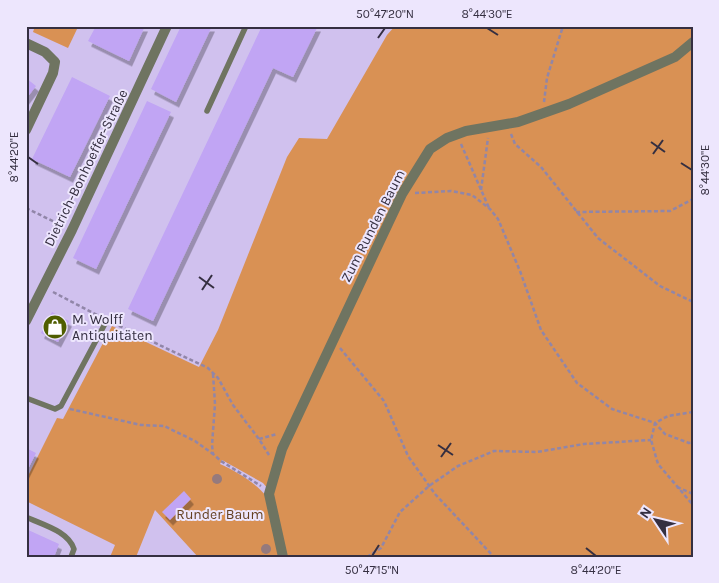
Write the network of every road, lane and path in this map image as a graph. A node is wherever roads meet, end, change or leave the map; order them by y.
1 (167, 26) edge
2 (246, 26) edge
3 (563, 26) edge
4 (693, 42) edge
5 (26, 43) edge
6 (207, 111) dead end
7 (542, 113) junction
8 (506, 124) junction
9 (490, 127) junction
10 (26, 130) edge
11 (456, 135) junction
12 (481, 191) junction
13 (402, 194) junction
14 (693, 199) edge
15 (26, 208) edge
16 (490, 209) junction
17 (576, 212) junction
18 (72, 230) junction
19 (43, 288) junction
20 (693, 302) edge
21 (99, 316) dead end
22 (107, 320) joint
23 (26, 321) edge
24 (333, 339) junction
25 (213, 373) junction
26 (26, 398) edge
27 (61, 406) junction
28 (693, 412) edge
29 (656, 423) junction
30 (291, 429) junction
31 (259, 439) junction
32 (651, 440) junction
33 (693, 442) edge
34 (214, 454) junction
35 (276, 466) junction
36 (429, 486) junction
37 (676, 486) junction
38 (269, 494) junction
39 (693, 494) edge
40 (693, 505) edge
41 (26, 517) edge
42 (71, 557) edge
43 (283, 557) edge
44 (367, 557) edge
45 (494, 557) edge

1 - 18 street, Dietrich-Bonhoeffer-Straße
2 - 6 lane
3 - 7 path
4 - 7 street, Zum Runden Baum
5 - 10 street
7 - 8 street, Zum Runden Baum
8 - 9 street, Zum Runden Baum
8 - 17 path
9 - 11 street, Zum Runden Baum
9 - 12 path
11 - 12 path
11 - 13 street, Zum Runden Baum
12 - 16 path
13 - 16 path
13 - 24 street, Zum Runden Baum
14 - 17 path
15 - 18 path
16 - 29 path
17 - 20 path
18 - 19 street, Dietrich-Bonhoeffer-Straße
19 - 21 path
19 - 23 street, Dietrich-Bonhoeffer-Straße
22 - 25 path
22 - 27 lane
24 - 30 street, Zum Runden Baum
24 - 36 path
25 - 31 path
25 - 34 path
26 - 27 lane
27 - 34 path
28 - 29 path
29 - 32 path
29 - 33 path
30 - 31 path
30 - 35 street, Zum Runden Baum
31 - 35 path
32 - 36 path
32 - 37 path
34 - 38 path
35 - 38 street, Zum Runden Baum
36 - 44 path
36 - 45 path
37 - 39 path
37 - 40 path
38 - 43 street, Zum Runden Baum
41 - 42 lane

